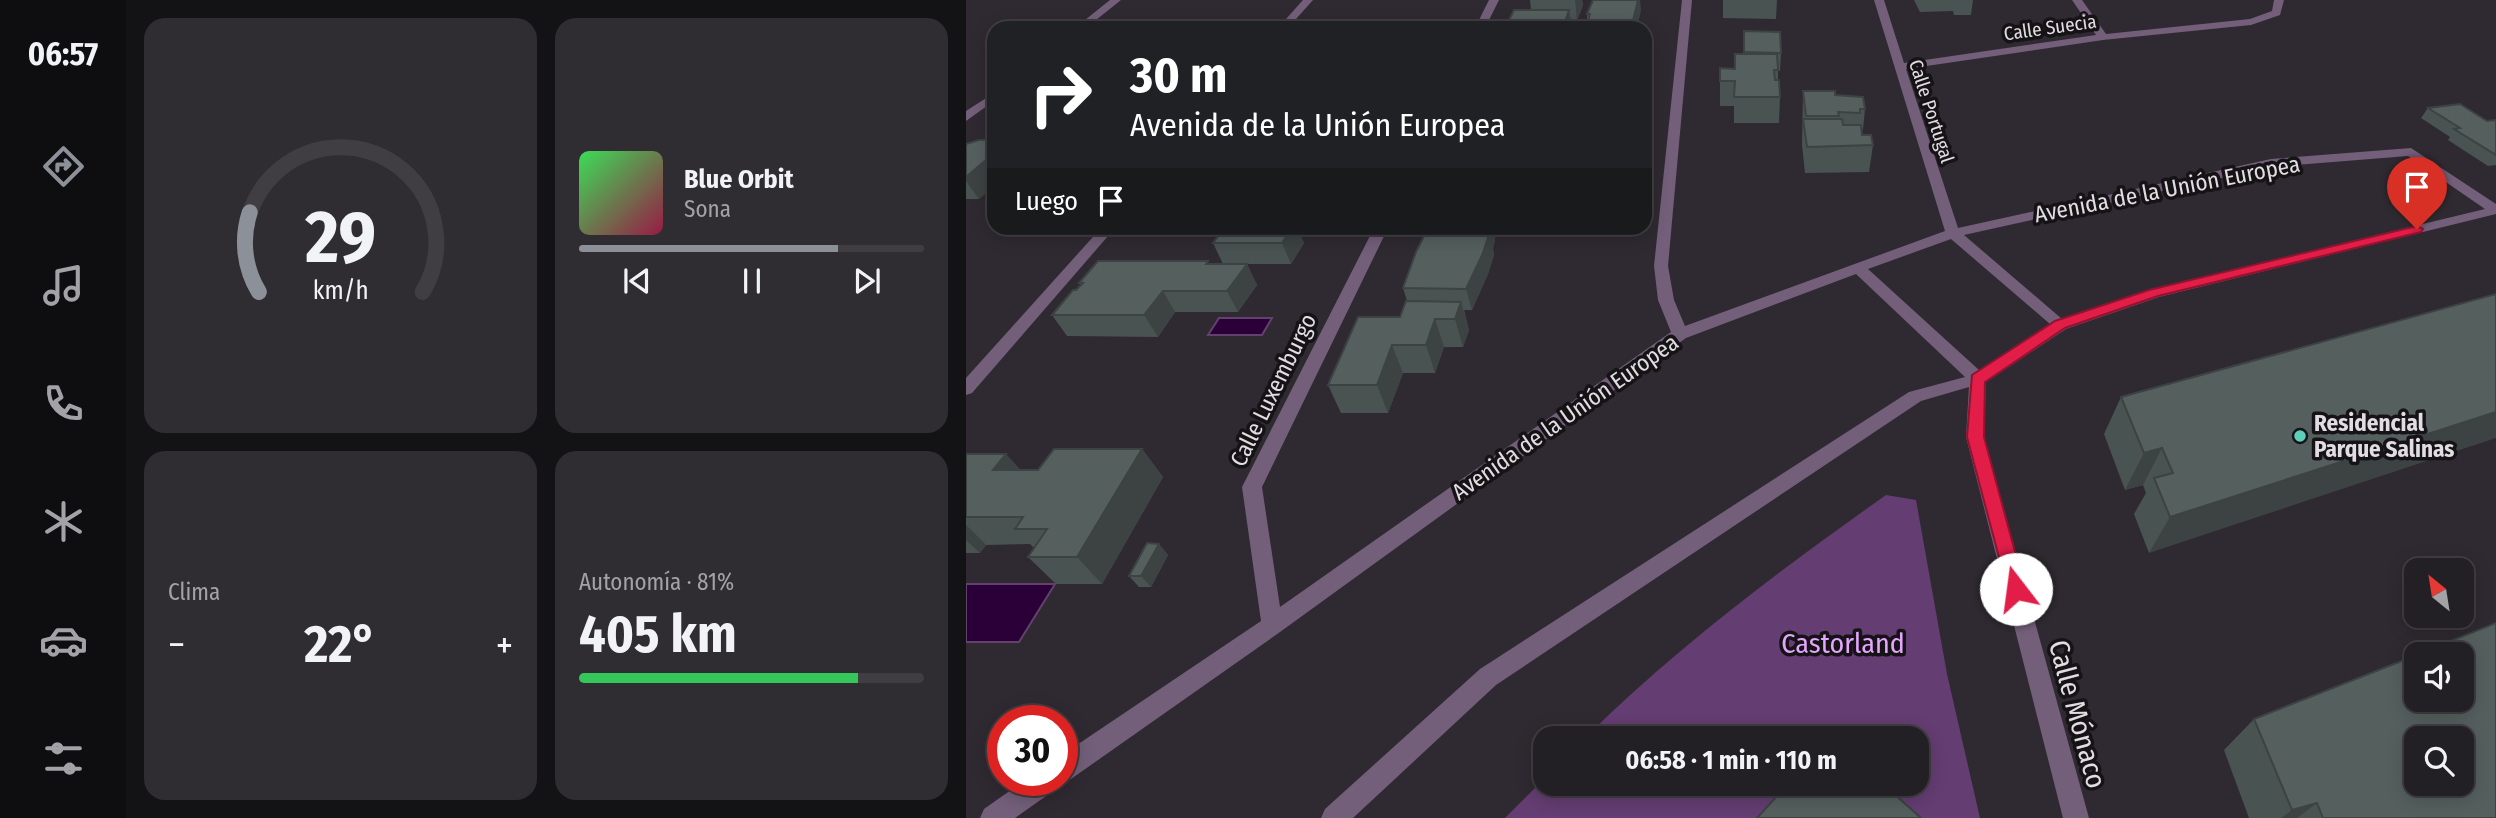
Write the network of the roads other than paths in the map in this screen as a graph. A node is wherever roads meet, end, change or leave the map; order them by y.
1 (1116, 0) edge
2 (1308, 0) edge
3 (1494, 0) edge
4 (1687, 0) edge
5 (1879, 0) edge
6 (2077, 0) edge
7 (2279, 0) edge
8 (1089, 21) edge
9 (1289, 21) edge
10 (1484, 21) edge
11 (2103, 37) junction
12 (1899, 67) junction
13 (987, 101) edge
14 (966, 117) edge
15 (1952, 233) junction
16 (1102, 235) edge
17 (1378, 235) edge
18 (1858, 268) junction
19 (2060, 325) junction
20 (1680, 334) junction
21 (1978, 379) junction
22 (966, 389) edge
23 (1272, 625) junction
24 (1078, 759) edge
25 (1024, 796) edge
26 (993, 818) edge
27 (1334, 818) edge
28 (2076, 818) edge

1 - 8 street
2 - 9 street
3 - 10 street
4 - 20 street
5 - 12 street, Calle Portugal
6 - 11 street
7 - 11 street, Calle Suecia
11 - 12 street, Calle Suecia
12 - 15 street, Calle Portugal
13 - 14 street
15 - 18 street, Avenida de la Unión Europea
15 - 19 street
15 - 19 street, Avenida de la Unión Europea
16 - 22 street
17 - 23 street, Calle Luxemburgo
18 - 20 street, Avenida de la Unión Europea
18 - 21 street
19 - 21 street, Avenida de la Unión Europea
20 - 23 street, Avenida de la Unión Europea
21 - 27 street, Avenida de la Unión Europea
21 - 28 street, Calle Mónaco
23 - 24 street, Avenida de la Unión Europea
25 - 26 street

